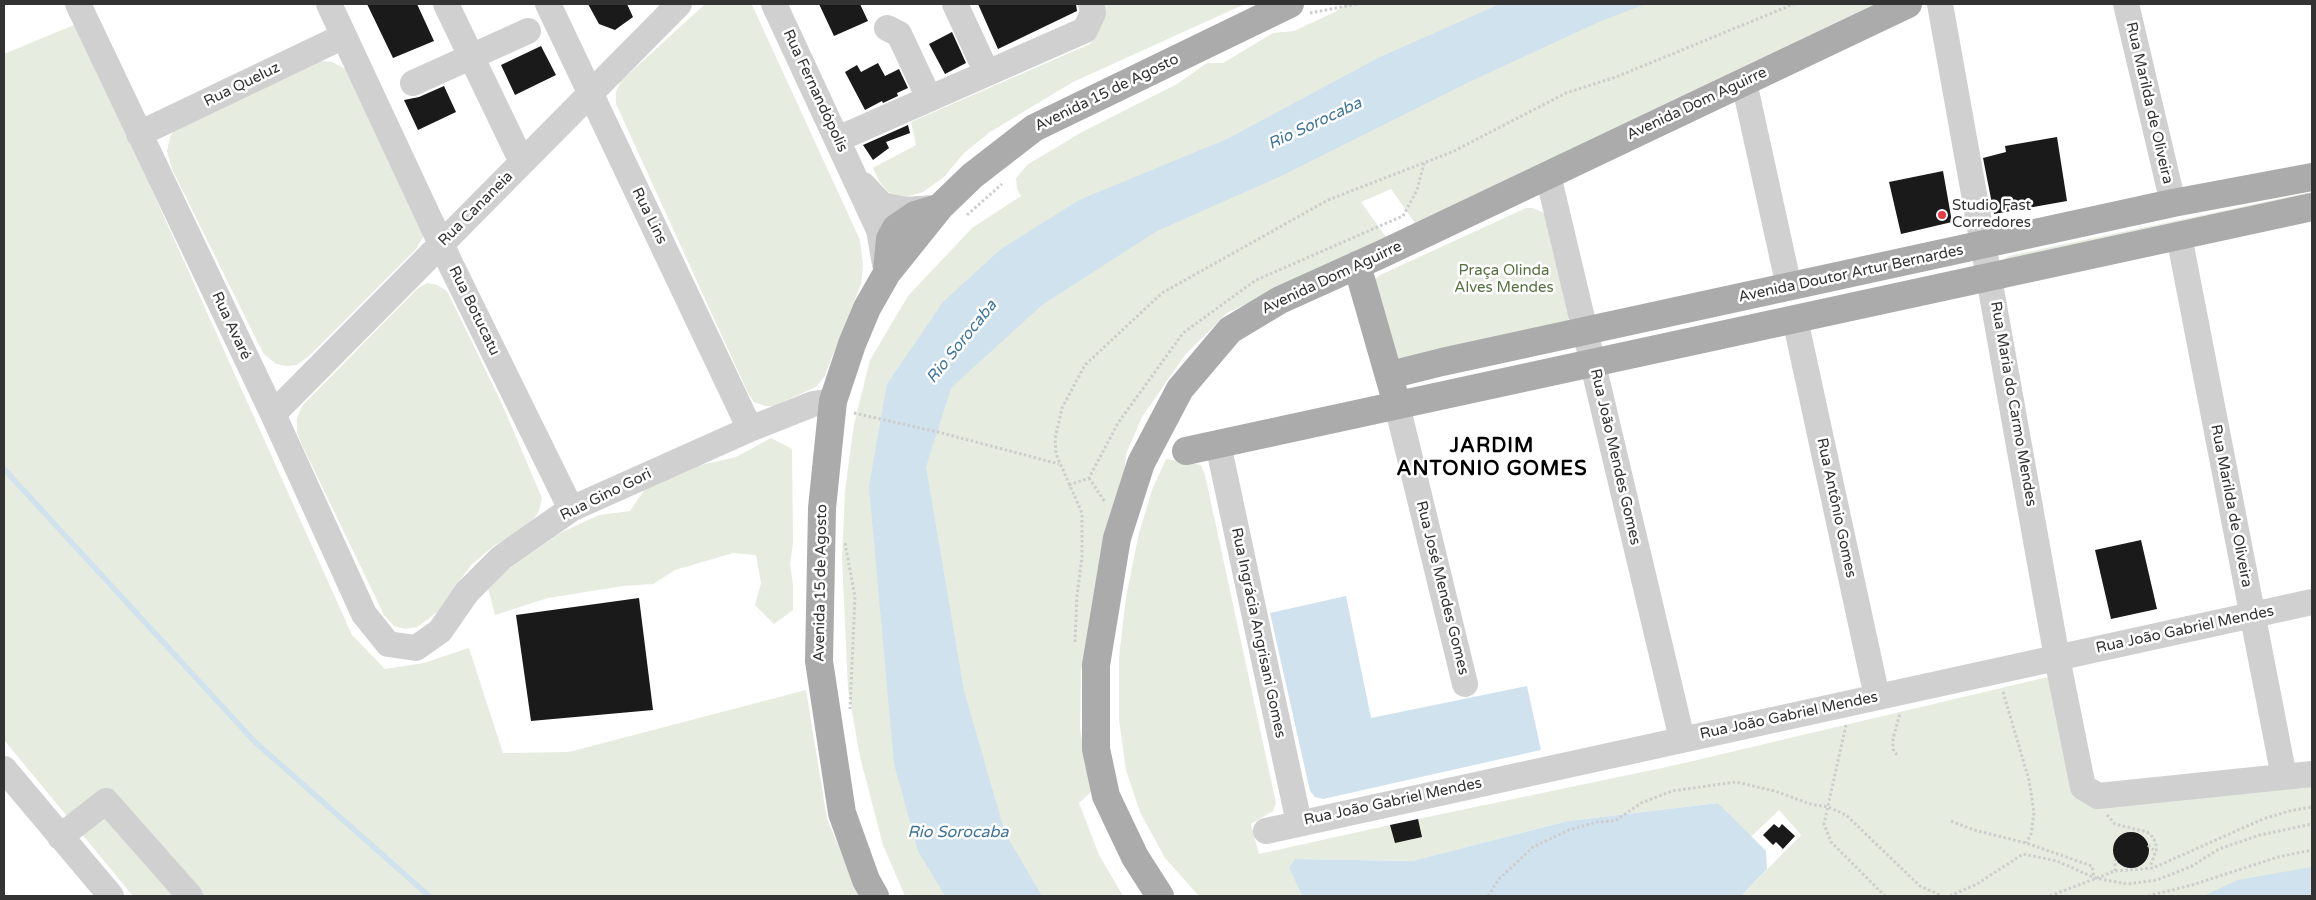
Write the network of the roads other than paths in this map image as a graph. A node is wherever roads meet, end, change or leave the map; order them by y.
1 (78, 4) edge
2 (329, 4) edge
3 (446, 4) edge
4 (548, 4) edge
5 (774, 4) edge
6 (955, 4) edge
7 (1091, 4) edge
8 (1908, 4) edge
9 (1940, 4) edge
10 (2126, 4) edge
11 (670, 7) edge
12 (1297, 10) edge
13 (887, 28) dead end
14 (528, 31) dead end
15 (344, 36) junction
16 (471, 56) junction
17 (987, 72) junction
18 (1744, 82) junction
19 (413, 83) dead end
20 (590, 93) junction
21 (929, 98) junction
22 (140, 134) junction
23 (838, 139) junction
24 (522, 162) junction
25 (1548, 175) junction
26 (856, 177) junction
27 (2312, 178) edge
28 (2173, 203) junction
29 (882, 205) junction
30 (2312, 207) edge
31 (952, 212) junction
32 (914, 226) junction
33 (2179, 236) junction
34 (442, 244) junction
35 (1983, 246) junction
36 (888, 253) junction
37 (1357, 265) junction
38 (1990, 278) junction
39 (1789, 287) junction
40 (1795, 320) junction
41 (1586, 331) junction
42 (1593, 363) junction
43 (1390, 375) junction
44 (1397, 405) junction
45 (841, 406) junction
46 (273, 414) junction
47 (750, 429) junction
48 (1218, 444) junction
49 (1186, 451) dead end
50 (571, 509) junction
51 (2312, 602) edge
52 (2253, 615) junction
53 (388, 644) joint
54 (2057, 658) junction
55 (1466, 684) dead end
56 (1877, 697) junction
57 (1682, 739) junction
58 (4, 769) edge
59 (2312, 774) edge
60 (2284, 777) junction
61 (1299, 822) junction
62 (1266, 831) dead end
63 (60, 837) junction
64 (111, 896) edge
65 (190, 896) edge
66 (875, 896) edge
67 (1160, 896) edge

1 - 22 street, Rua Avaré
2 - 15 street, Rua Botucatu
3 - 16 street
4 - 20 street, Rua Lins
5 - 23 street, Rua Fernandópolis
6 - 17 street
7 - 17 street
8 - 18 main road, Avenida Dom Aguirre
9 - 35 street, Rua Maria do Carmo Mendes
10 - 28 street, Rua Marilda de Oliveira
11 - 20 street, Rua Cananeia
12 - 31 main road, Avenida 15 de Agosto
13 - 21 street
14 - 16 street
15 - 22 street, Rua Queluz
15 - 34 street, Rua Botucatu
16 - 19 street
16 - 24 street
17 - 21 street
18 - 25 main road, Avenida Dom Aguirre
18 - 39 street
20 - 24 street, Rua Cananeia
20 - 47 street, Rua Lins
21 - 23 street
22 - 46 street, Rua Avaré
23 - 26 street, Rua Fernandópolis
24 - 34 street, Rua Cananeia
25 - 37 main road, Avenida Dom Aguirre
25 - 41 street, Rua João Mendes Gomes
26 - 29 street, Rua Fernandópolis
26 - 36 street, Rua Fernandópolis
27 - 28 main road, Avenida Doutor Artur Bernardes
28 - 35 main road, Avenida Doutor Artur Bernardes
29 - 31 street
29 - 32 street
30 - 33 main road
31 - 32 main road, Avenida 15 de Agosto
32 - 36 main road, Avenida 15 de Agosto
33 - 38 main road
33 - 52 street, Rua Marilda de Oliveira
34 - 46 street, Rua Cananeia
34 - 50 street, Rua Botucatu
35 - 38 street, Rua Maria do Carmo Mendes
35 - 39 main road, Avenida Doutor Artur Bernardes
36 - 45 main road, Avenida 15 de Agosto
37 - 43 main road
37 - 67 main road, Avenida Dom Aguirre
38 - 40 main road
38 - 54 street, Rua Maria do Carmo Mendes
39 - 41 main road, Avenida Doutor Artur Bernardes
40 - 42 main road
40 - 56 street, Rua Antônio Gomes
41 - 42 street, Rua João Mendes Gomes
41 - 43 main road, Avenida Doutor Artur Bernardes
42 - 44 main road
42 - 57 street, Rua João Mendes Gomes
43 - 44 main road
44 - 48 main road
44 - 55 street, Rua José Mendes Gomes
45 - 47 street, Rua Gino Gori
45 - 66 main road, Avenida 15 de Agosto
46 - 53 street, Rua Avaré
47 - 50 street, Rua Gino Gori
48 - 49 main road
48 - 61 street, Rua Ingrácia Angrisani Gomes
50 - 53 street, Rua Gino Gori
51 - 52 street, Rua João Gabriel Mendes
52 - 54 street, Rua João Gabriel Mendes
52 - 60 street, Rua Marilda de Oliveira
54 - 56 street, Rua João Gabriel Mendes
54 - 60 street, Rua Maria do Carmo Mendes
56 - 57 street, Rua João Gabriel Mendes
57 - 61 street, Rua João Gabriel Mendes
58 - 63 street
59 - 60 street
61 - 62 street, Rua João Gabriel Mendes
63 - 64 street
63 - 65 street

